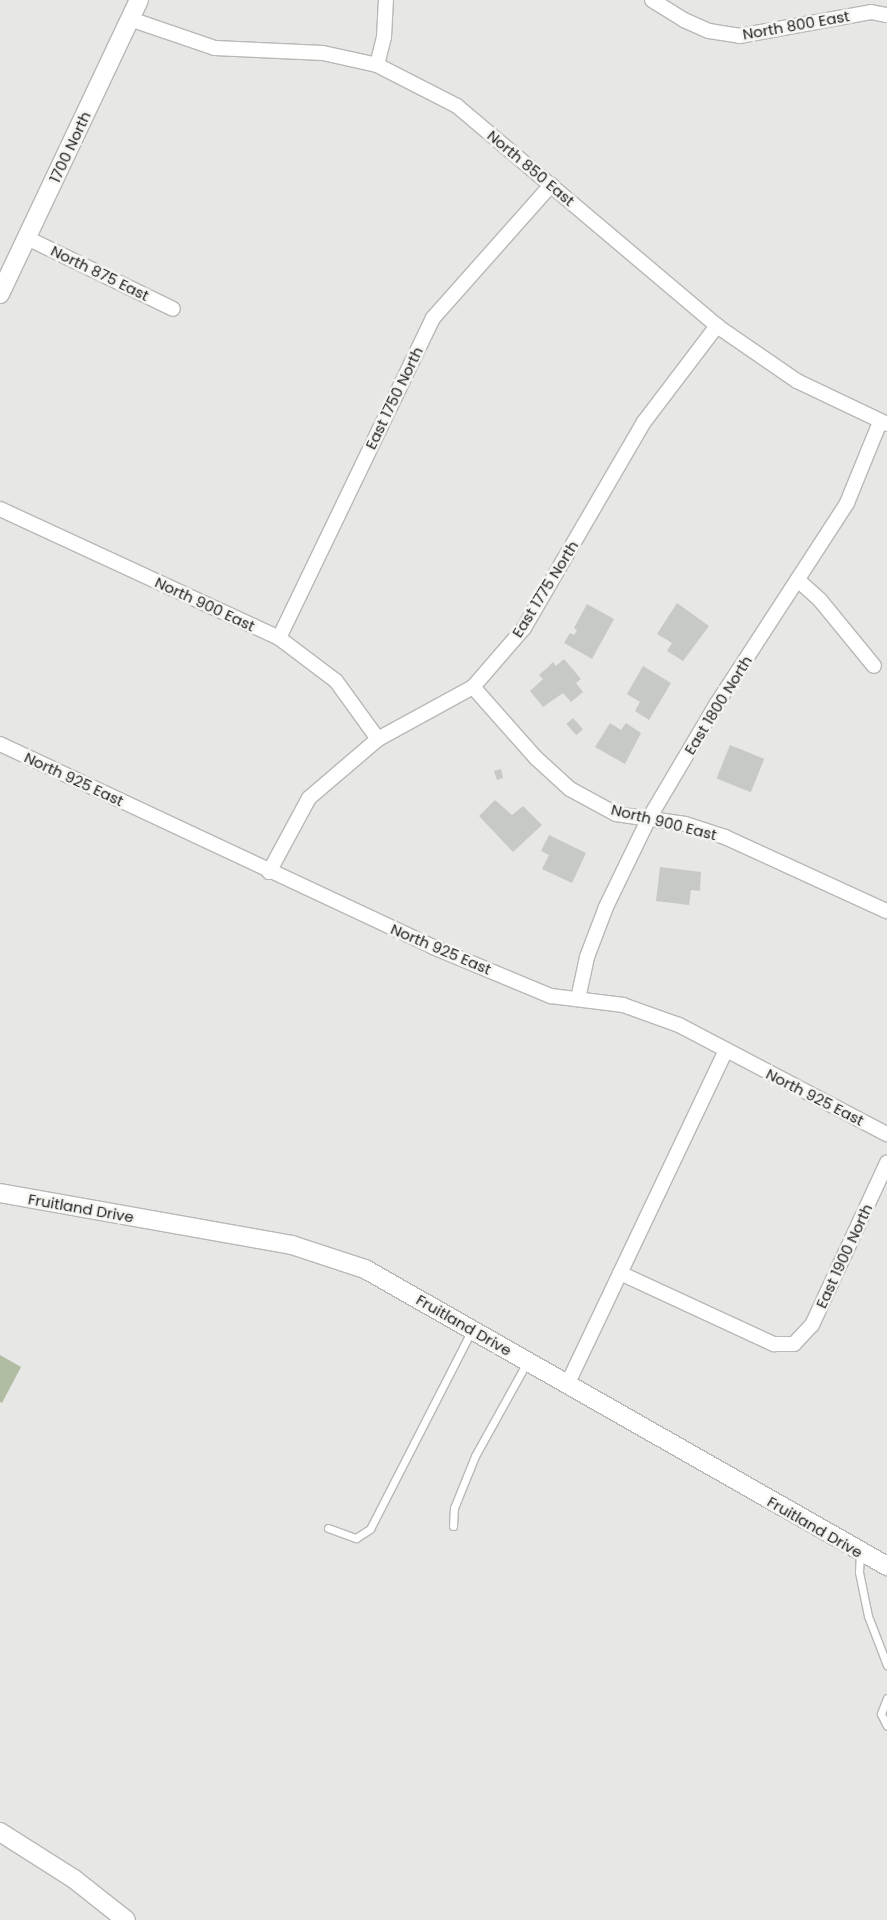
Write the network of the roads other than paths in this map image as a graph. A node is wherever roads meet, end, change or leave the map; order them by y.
1 (139, 0) edge
2 (386, 0) edge
3 (652, 0) edge
4 (887, 15) edge
5 (130, 19) junction
6 (377, 65) junction
7 (552, 185) junction
8 (27, 238) junction
9 (0, 294) edge
10 (173, 309) dead end
11 (717, 326) junction
12 (884, 423) edge
13 (0, 509) edge
14 (799, 580) junction
15 (279, 638) junction
16 (874, 666) dead end
17 (474, 687) junction
18 (378, 739) junction
19 (0, 744) edge
20 (648, 820) junction
21 (269, 872) junction
22 (887, 910) edge
23 (578, 999) junction
24 (726, 1050) junction
25 (887, 1134) edge
26 (887, 1163) edge
27 (0, 1193) edge
28 (620, 1273) junction
29 (473, 1330) junction
30 (527, 1362) junction
31 (567, 1385) junction
32 (453, 1526) dead end
33 (328, 1528) dead end
34 (860, 1553) junction
35 (887, 1566) edge
36 (887, 1665) edge
37 (887, 1698) edge
38 (887, 1726) edge
39 (0, 1832) edge
40 (126, 1920) edge

1 - 5 street, 1700 North
2 - 6 street
3 - 4 street, North 800 East
5 - 6 street, North 850 East
5 - 8 street, 1700 North
6 - 7 street, North 850 East
7 - 11 street, North 850 East
7 - 15 street, East 1750 North
8 - 9 street, 1700 North
8 - 10 street, North 875 East
11 - 12 street, North 850 East
11 - 17 street, East 1775 North
12 - 14 street, East 1800 North
13 - 15 street, North 900 East
14 - 16 street
14 - 20 street, East 1800 North
15 - 18 street, North 900 East
17 - 18 street, East 1775 North
17 - 20 street, North 900 East
18 - 21 street, East 1775 North
19 - 21 street, North 925 East
20 - 22 street, North 900 East
20 - 23 street, East 1800 North
21 - 23 street, North 925 East
23 - 24 street, North 925 East
24 - 25 street, North 925 East
24 - 28 street
26 - 28 street, East 1900 North
27 - 29 street, Fruitland Drive
28 - 31 street
29 - 30 street, Fruitland Drive
29 - 33 lane
30 - 31 street, Fruitland Drive
30 - 32 lane
31 - 34 street, Fruitland Drive
34 - 35 street, Fruitland Drive
34 - 36 lane
37 - 38 lane
39 - 40 street

